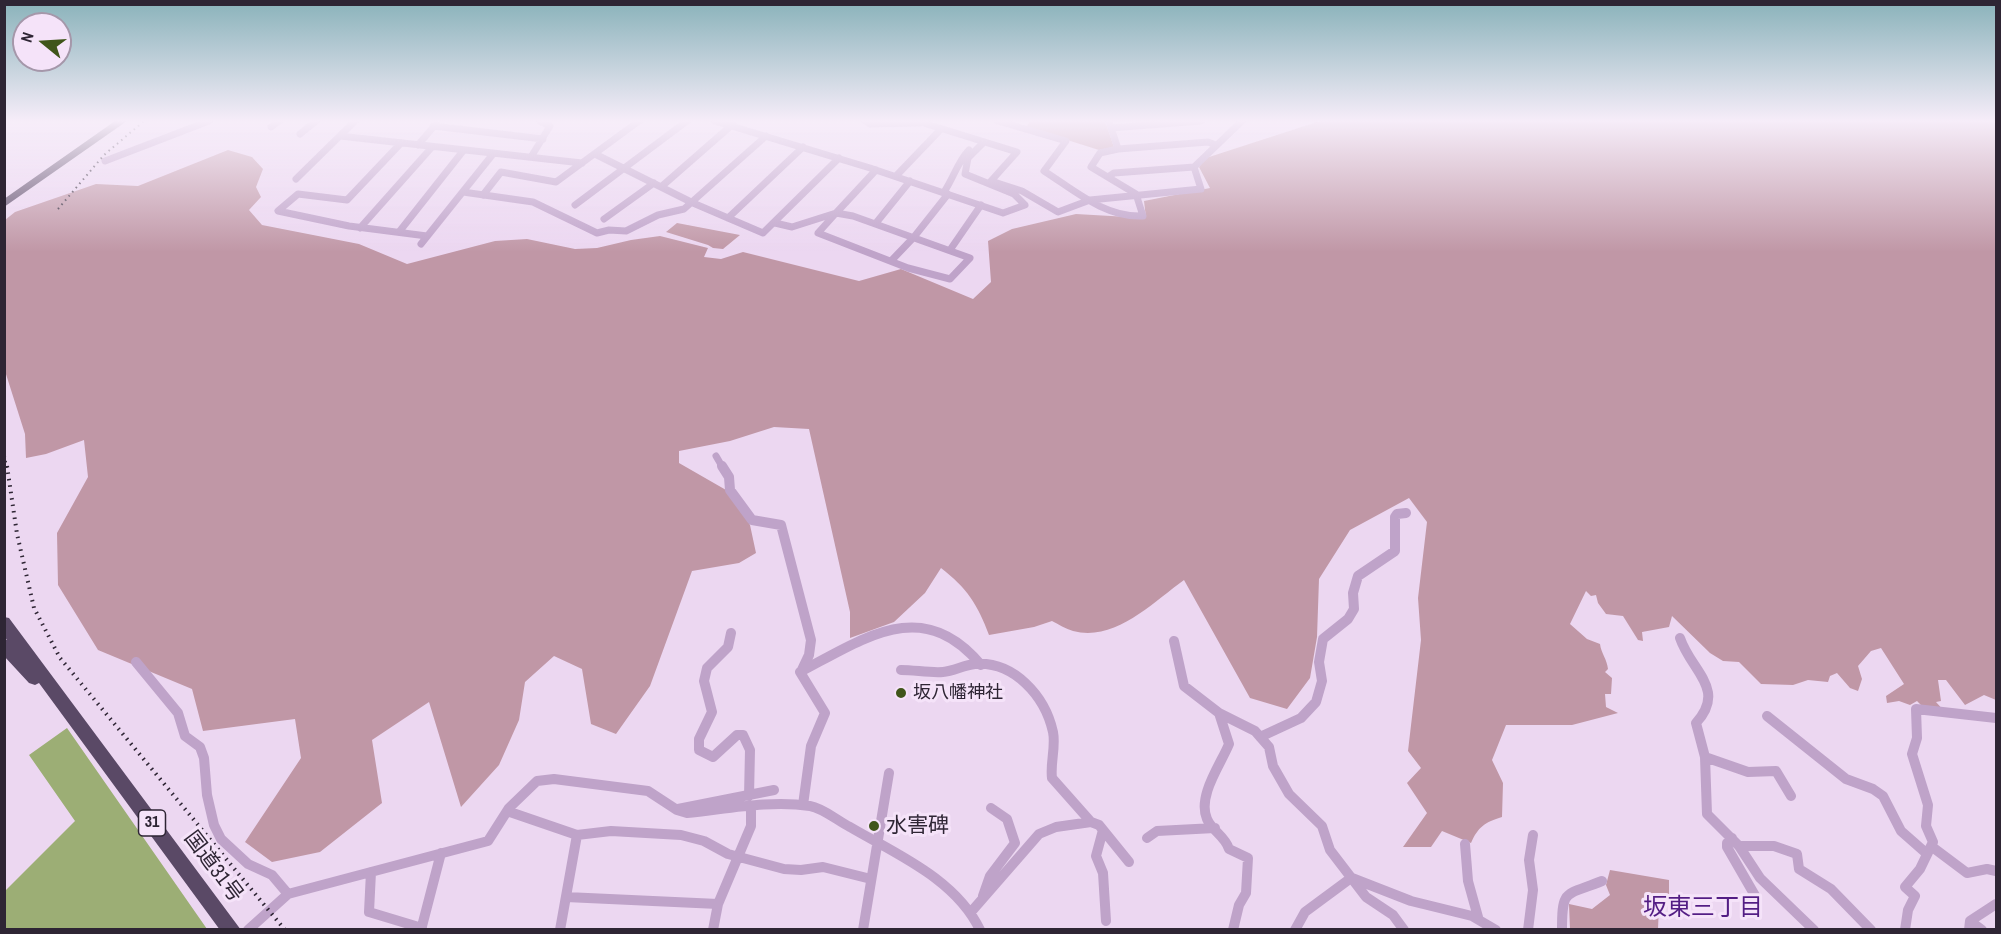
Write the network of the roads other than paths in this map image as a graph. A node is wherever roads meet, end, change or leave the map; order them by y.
1 (60, 165) edge
2 (311, 165) edge
3 (381, 165) edge
4 (416, 165) edge
5 (452, 165) edge
6 (485, 165) edge
7 (580, 165) edge
8 (615, 165) edge
9 (630, 165) edge
10 (687, 165) edge
11 (735, 165) edge
12 (784, 165) edge
13 (833, 165) edge
14 (859, 165) edge
15 (907, 165) edge
16 (959, 165) edge
17 (967, 165) edge
18 (1006, 165) edge
19 (1049, 165) edge
20 (1092, 165) edge
21 (1196, 165) edge
22 (1194, 167) junction
23 (624, 169) junction
24 (876, 170) junction
25 (896, 176) junction
26 (1108, 177) junction
27 (296, 179) dead end
28 (910, 181) junction
29 (654, 183) junction
30 (661, 187) junction
31 (463, 192) junction
32 (946, 193) junction
33 (1136, 194) junction
34 (483, 195) junction
35 (1090, 200) junction
36 (693, 203) junction
37 (4, 204) edge
38 (575, 205) dead end
39 (981, 205) junction
40 (836, 213) junction
41 (728, 218) junction
42 (604, 219) dead end
43 (775, 223) junction
44 (876, 223) junction
45 (360, 228) junction
46 (399, 232) junction
47 (428, 236) junction
48 (914, 237) junction
49 (421, 244) dead end
50 (950, 250) junction
51 (891, 261) junction
52 (716, 456) dead end
53 (1406, 513) dead end
54 (4, 623) edge
55 (731, 633) dead end
56 (1680, 638) dead end
57 (1174, 641) dead end
58 (4, 645) edge
59 (136, 662) dead end
60 (981, 665) junction
61 (901, 669) dead end
62 (800, 672) junction
63 (1219, 713) junction
64 (72, 716) junction
65 (1767, 716) dead end
66 (1996, 718) edge
67 (1260, 736) junction
68 (1705, 757) junction
69 (889, 773) dead end
70 (774, 790) dead end
71 (1791, 796) dead end
72 (750, 802) junction
73 (803, 805) junction
74 (991, 808) dead end
75 (507, 811) junction
76 (1091, 822) junction
77 (1215, 828) junction
78 (1103, 830) junction
79 (577, 835) junction
80 (1533, 836) dead end
81 (1147, 838) dead end
82 (876, 842) junction
83 (1736, 842) junction
84 (1465, 844) dead end
85 (1928, 849) junction
86 (441, 853) junction
87 (737, 856) junction
88 (1129, 862) dead end
89 (1996, 871) edge
90 (371, 872) junction
91 (1352, 878) junction
92 (871, 879) junction
93 (1602, 881) dead end
94 (288, 894) junction
95 (566, 897) junction
96 (1757, 899) dead end
97 (980, 902) junction
98 (718, 904) junction
99 (1996, 904) edge
100 (971, 912) junction
101 (1478, 917) junction
102 (1106, 921) dead end
103 (1970, 925) edge
104 (422, 929) edge
105 (232, 930) edge
106 (248, 930) edge
107 (560, 930) edge
108 (713, 930) edge
109 (863, 930) edge
110 (980, 930) edge
111 (1233, 930) edge
112 (1295, 930) edge
113 (1404, 930) edge
114 (1496, 930) edge
115 (1528, 930) edge
116 (1562, 930) edge
117 (1814, 930) edge
118 (1871, 930) edge
119 (1905, 930) edge
120 (1982, 930) edge

1 - 37 highway
2 - 27 street
3 - 45 street
4 - 45 street
5 - 46 street
6 - 31 street
7 - 34 street
8 - 23 street
9 - 23 street
10 - 30 street
11 - 36 street
12 - 41 street
13 - 43 street
14 - 24 street
15 - 25 street
16 - 32 street
17 - 39 street
18 - 35 street
19 - 35 street
20 - 26 street
21 - 22 street
22 - 26 street
22 - 33 street
23 - 29 street
23 - 38 street
24 - 25 street
24 - 40 street
25 - 28 street
26 - 33 street
28 - 32 street
28 - 44 street
29 - 30 street
29 - 42 street
30 - 36 street
31 - 34 street
31 - 47 street
32 - 39 street
32 - 48 street
33 - 35 street
33 - 35 street
34 - 36 street
36 - 41 street
39 - 50 street
40 - 43 street
40 - 44 street
40 - 51 street
41 - 43 street
44 - 48 street
45 - 46 street
46 - 47 street
47 - 49 street
48 - 50 street
48 - 51 street
50 - 51 street
52 - 62 street
53 - 67 street
54 - 64 highway, 国道31号 / 31
55 - 72 street
56 - 68 street
57 - 63 street
58 - 64 highway, 国道31号 / 31
59 - 94 street
60 - 61 street
60 - 62 street
60 - 76 street
62 - 73 street
63 - 67 street
63 - 77 street
64 - 105 highway, 国道31号 / 31
65 - 85 street
66 - 85 street
67 - 91 street
68 - 71 street
68 - 83 street
69 - 82 street
70 - 72 street
72 - 73 street
72 - 75 street
72 - 87 street
73 - 82 street
74 - 97 street
75 - 79 street
75 - 86 street
76 - 78 street
76 - 97 street
77 - 81 street
77 - 111 street
78 - 88 street
78 - 102 street
79 - 87 street
79 - 95 street
80 - 115 street
82 - 92 street
82 - 100 street
83 - 96 street
83 - 117 street
83 - 118 street
84 - 101 street
85 - 89 street
85 - 119 street
86 - 90 street
86 - 104 street
87 - 92 street
87 - 98 street
90 - 94 street
90 - 104 street
91 - 101 street
91 - 112 street
91 - 113 street
92 - 109 street
93 - 116 street
94 - 106 street
95 - 98 street
95 - 107 street
97 - 100 street
98 - 108 street
99 - 103 street
100 - 110 street
101 - 114 street
103 - 120 street

